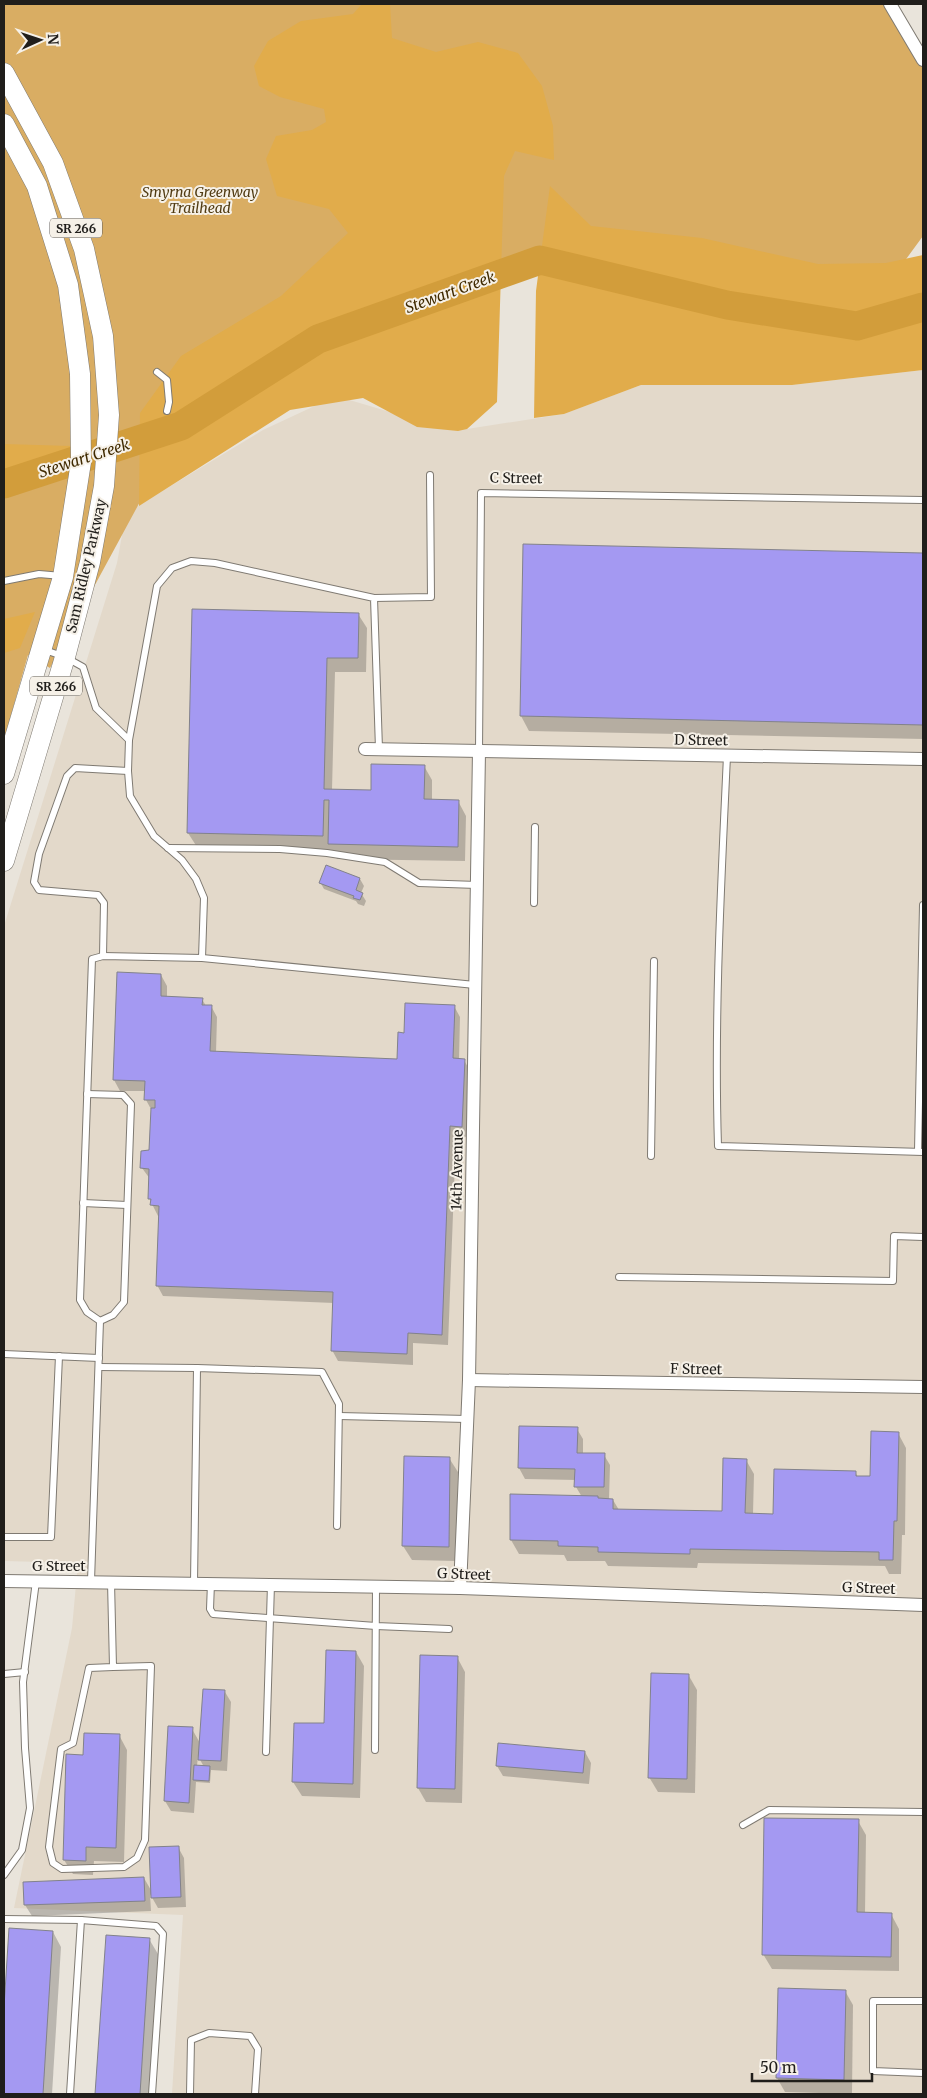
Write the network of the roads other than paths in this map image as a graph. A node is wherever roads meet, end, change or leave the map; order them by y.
1 (890, 4) edge
2 (923, 60) edge
3 (4, 73) edge
4 (4, 124) edge
5 (157, 372) dead end
6 (167, 411) dead end
7 (430, 475) dead end
8 (923, 500) edge
9 (63, 576) junction
10 (4, 581) edge
11 (374, 598) junction
12 (41, 649) junction
13 (65, 657) junction
14 (129, 740) junction
15 (365, 749) dead end
16 (380, 749) junction
17 (479, 752) junction
18 (727, 756) junction
19 (923, 759) edge
20 (128, 771) junction
21 (4, 774) edge
22 (535, 827) dead end
23 (168, 848) junction
24 (4, 861) edge
25 (476, 885) junction
26 (534, 903) dead end
27 (923, 905) edge
28 (103, 956) junction
29 (202, 958) junction
30 (654, 961) dead end
31 (475, 985) junction
32 (87, 1094) junction
33 (921, 1152) edge
34 (651, 1156) dead end
35 (83, 1203) junction
36 (127, 1206) junction
37 (923, 1237) edge
38 (620, 1277) dead end
39 (100, 1321) junction
40 (4, 1354) edge
41 (59, 1356) junction
42 (99, 1358) junction
43 (98, 1367) junction
44 (197, 1368) junction
45 (469, 1380) junction
46 (923, 1387) edge
47 (339, 1416) junction
48 (467, 1419) junction
49 (338, 1526) dead end
50 (4, 1537) edge
51 (4, 1580) edge
52 (36, 1581) junction
53 (91, 1581) junction
54 (111, 1581) junction
55 (194, 1583) junction
56 (211, 1583) junction
57 (271, 1584) junction
58 (376, 1587) junction
59 (460, 1588) junction
60 (923, 1605) edge
61 (270, 1618) junction
62 (376, 1626) junction
63 (449, 1628) dead end
64 (113, 1668) junction
65 (25, 1672) junction
66 (4, 1674) edge
67 (375, 1750) dead end
68 (266, 1752) dead end
69 (923, 1812) edge
70 (743, 1826) dead end
71 (4, 1875) edge
72 (4, 1919) edge
73 (81, 1920) junction
74 (923, 2002) edge
75 (923, 2073) edge
76 (70, 2094) edge
77 (152, 2094) edge
78 (190, 2094) edge
79 (255, 2094) edge

1 - 2 street
3 - 13 main road, Sam Ridley Parkway / SR 266
4 - 9 main road, Sam Ridley Parkway / SR 266
5 - 6 lane
7 - 11 lane
8 - 17 lane, C Street
9 - 10 lane
9 - 12 main road, Sam Ridley Parkway / SR 266
11 - 14 lane
11 - 16 lane
12 - 13 lane
12 - 21 main road, Sam Ridley Parkway / SR 266
13 - 14 lane
13 - 24 main road, Sam Ridley Parkway / SR 266
14 - 20 lane
15 - 16 street
16 - 17 street
17 - 18 street, D Street
17 - 25 street, 14th Avenue
18 - 19 street, D Street
18 - 33 lane
20 - 23 lane
20 - 28 lane
22 - 26 lane
23 - 25 lane
23 - 29 lane
25 - 31 street, 14th Avenue
27 - 33 lane
28 - 29 lane
28 - 32 lane
29 - 31 lane
30 - 34 lane
31 - 45 street, 14th Avenue
32 - 35 lane
32 - 36 lane
35 - 36 lane
35 - 39 lane
36 - 39 lane
37 - 38 lane
39 - 42 lane
40 - 41 lane
41 - 42 lane
41 - 50 lane
42 - 43 lane
43 - 44 lane
43 - 53 lane
44 - 47 lane
44 - 55 lane
45 - 46 street, F Street
45 - 48 street, 14th Avenue
47 - 48 lane
47 - 49 lane
48 - 59 street, 14th Avenue
51 - 52 street, G Street
52 - 53 street, G Street
52 - 65 lane
53 - 54 street, G Street
54 - 55 street, G Street
54 - 64 lane
55 - 56 street, G Street
56 - 57 street, G Street
56 - 61 lane
57 - 58 street, G Street
57 - 61 lane
58 - 59 street, G Street
58 - 62 lane
59 - 60 street, G Street
61 - 62 lane
61 - 68 lane
62 - 63 lane
62 - 67 lane
64 - 64 lane
65 - 66 lane
65 - 71 lane
69 - 70 lane
72 - 73 lane
73 - 76 lane
73 - 77 lane
74 - 75 lane
78 - 79 lane

